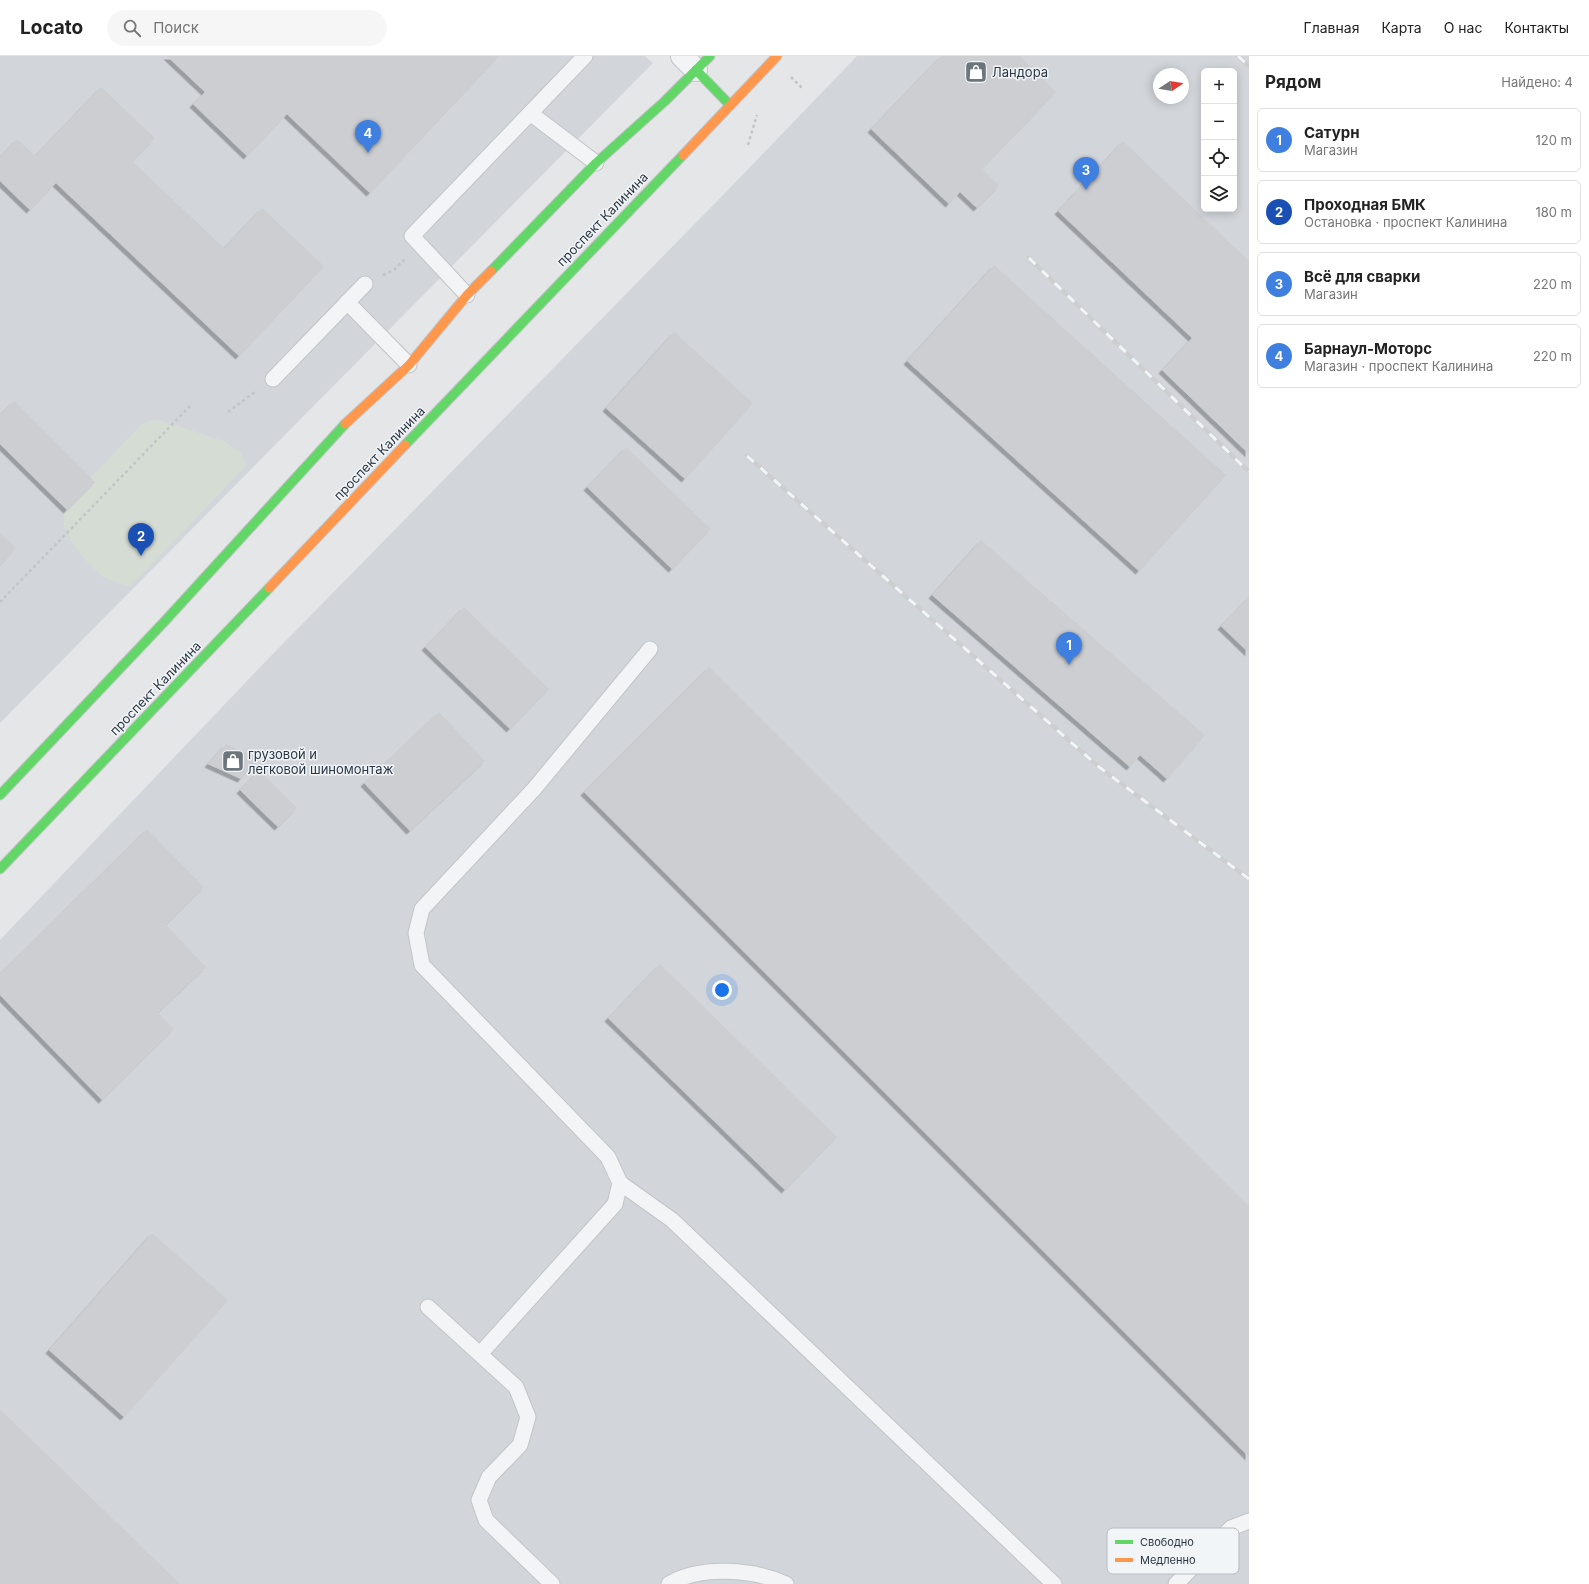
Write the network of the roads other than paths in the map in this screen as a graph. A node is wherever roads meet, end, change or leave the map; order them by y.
1 (585, 56) edge
2 (776, 56) edge
3 (696, 60) edge
4 (730, 104) junction
5 (530, 113) junction
6 (596, 163) junction
7 (365, 284) road end
8 (467, 295) junction
9 (347, 302) junction
10 (409, 365) junction
11 (273, 379) road end
12 (650, 649) dead end
13 (0, 795) edge
14 (0, 869) edge
15 (620, 1183) junction
16 (428, 1307) dead end
17 (480, 1354) junction
18 (1249, 1521) edge
19 (1231, 1528) edge
20 (1186, 1574) edge
21 (552, 1584) edge
22 (669, 1584) edge
23 (786, 1584) edge
24 (1054, 1584) edge
25 (1176, 1584) edge

1 - 5 lane
2 - 4 main road, проспект Калинина
3 - 4 main road
3 - 6 main road
4 - 14 main road, проспект Калинина
5 - 6 lane
5 - 8 lane
6 - 8 main road
7 - 9 lane
8 - 10 main road
9 - 10 lane
9 - 11 lane
10 - 13 main road
12 - 15 lane
15 - 17 lane
15 - 24 lane
16 - 17 lane
17 - 21 lane
18 - 19 lane
20 - 25 lane
22 - 23 lane

